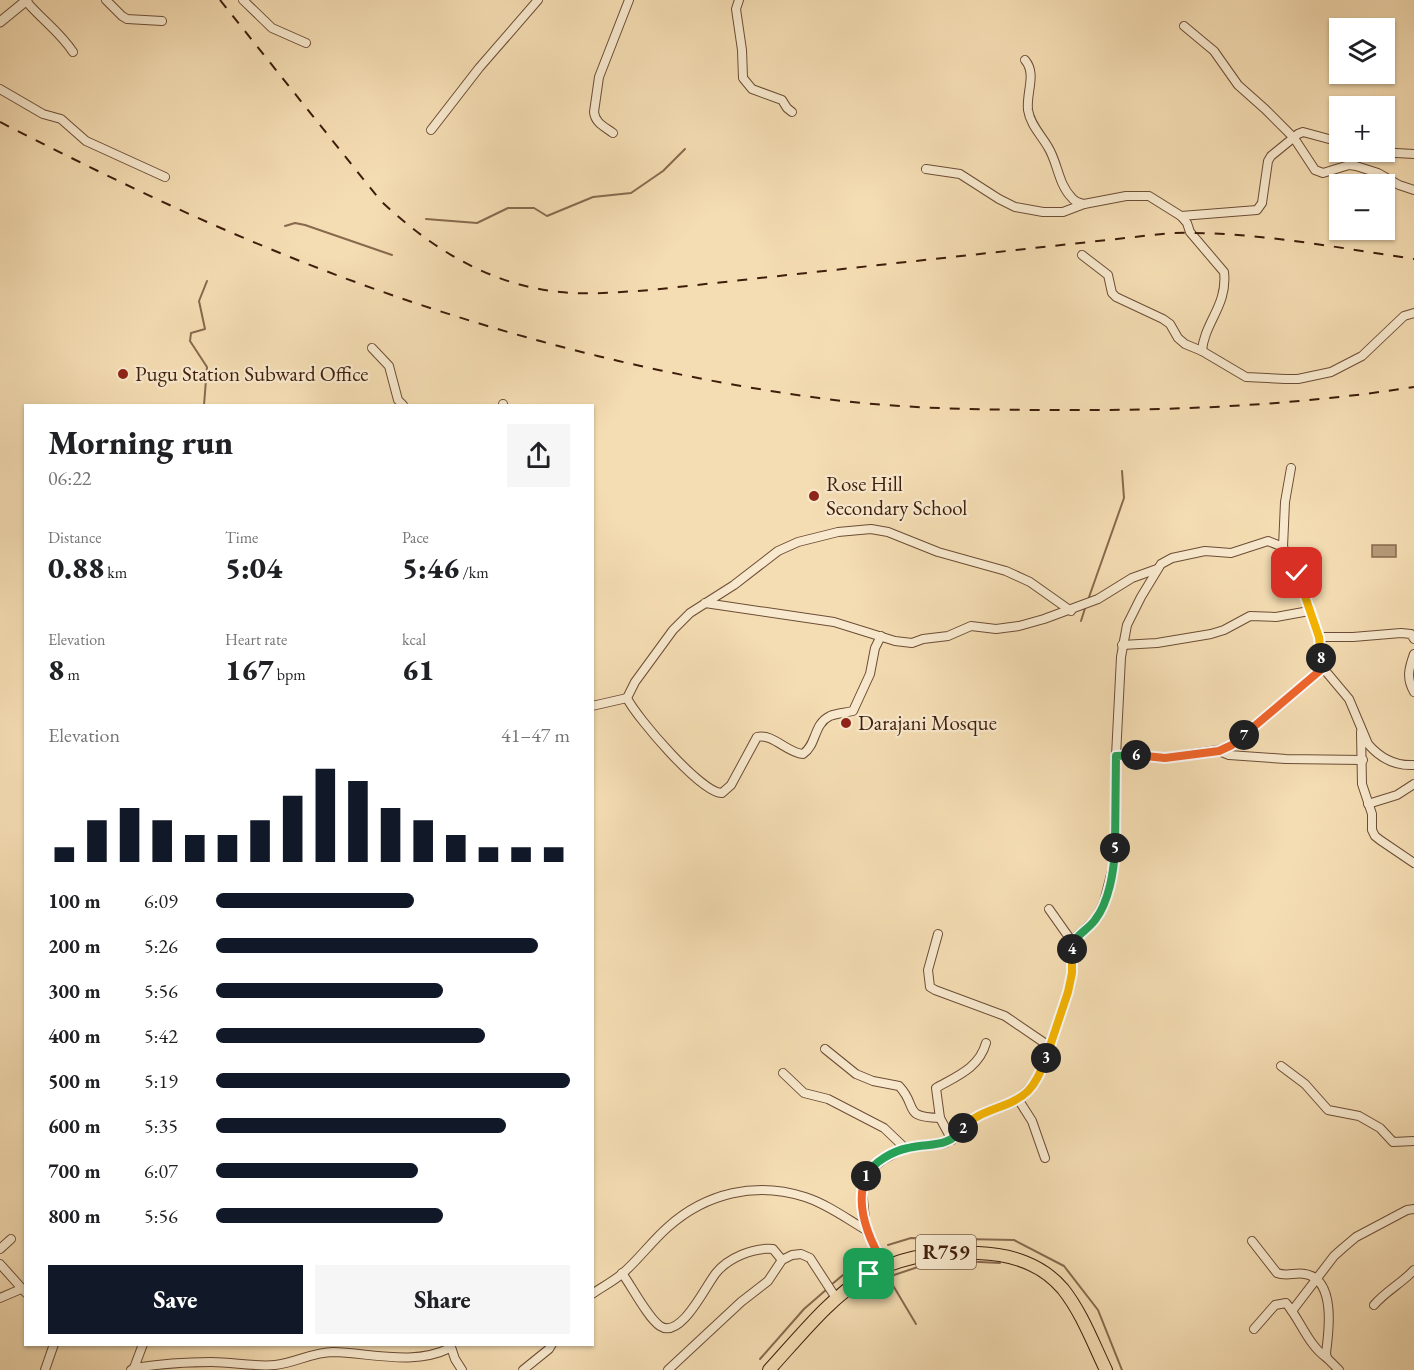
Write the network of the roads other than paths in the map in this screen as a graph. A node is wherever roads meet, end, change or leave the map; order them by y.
1 (26, 0) edge
2 (106, 0) edge
3 (243, 0) edge
4 (538, 0) edge
5 (629, 0) edge
6 (739, 0) edge
7 (162, 21) dead end
8 (0, 22) edge
9 (1184, 26) dead end
10 (306, 43) dead end
11 (73, 52) dead end
12 (1024, 60) dead end
13 (0, 89) edge
14 (792, 112) dead end
15 (430, 130) dead end
16 (613, 133) dead end
17 (1294, 138) junction
18 (1329, 139) edge
19 (1395, 153) edge
20 (1414, 154) edge
21 (926, 169) dead end
22 (165, 177) dead end
23 (1414, 190) edge
24 (1084, 204) junction
25 (1181, 216) junction
26 (1082, 255) dead end
27 (1414, 313) edge
28 (372, 348) dead end
29 (1203, 351) junction
30 (402, 404) edge
31 (1291, 468) dead end
32 (1283, 547) junction
33 (1157, 569) junction
34 (705, 603) junction
35 (1071, 610) junction
36 (1309, 611) junction
37 (881, 636) junction
38 (1319, 637) junction
39 (1414, 639) edge
40 (1122, 645) junction
41 (1414, 654) edge
42 (1323, 668) junction
43 (1414, 692) edge
44 (627, 698) junction
45 (594, 706) edge
46 (1360, 725) junction
47 (1219, 751) junction
48 (1116, 756) junction
49 (1363, 760) junction
50 (1414, 765) edge
51 (1414, 784) edge
52 (1368, 804) junction
53 (1414, 863) edge
54 (1049, 909) dead end
55 (938, 934) dead end
56 (1073, 943) junction
57 (986, 1043) dead end
58 (1049, 1046) junction
59 (825, 1048) dead end
60 (1281, 1066) dead end
61 (783, 1073) dead end
62 (1018, 1099) junction
63 (940, 1118) junction
64 (951, 1140) junction
65 (1414, 1141) edge
66 (905, 1148) junction
67 (1045, 1158) dead end
68 (1414, 1209) edge
69 (866, 1230) junction
70 (11, 1239) dead end
71 (1252, 1241) dead end
72 (0, 1249) edge
73 (782, 1260) junction
74 (0, 1264) edge
75 (885, 1266) junction
76 (1414, 1270) edge
77 (622, 1274) junction
78 (1315, 1279) junction
79 (23, 1291) edge
80 (594, 1293) edge
81 (0, 1298) edge
82 (836, 1298) junction
83 (1374, 1305) dead end
84 (1292, 1311) junction
85 (1254, 1329) dead end
86 (53, 1346) edge
87 (142, 1346) edge
88 (450, 1346) edge
89 (551, 1346) edge
90 (1328, 1358) junction
91 (132, 1369) edge
92 (45, 1370) edge
93 (462, 1370) edge
94 (523, 1370) edge
95 (668, 1370) edge
96 (769, 1370) edge
97 (1106, 1370) edge
98 (1339, 1370) edge

1 - 8 street
1 - 11 street
2 - 7 street
3 - 10 street
4 - 15 street
5 - 16 street
6 - 14 street
9 - 17 street
12 - 24 street
13 - 22 street
17 - 18 street
17 - 23 street
17 - 25 street
19 - 20 street
21 - 24 street
24 - 25 street
25 - 29 street
26 - 29 street
27 - 29 street
28 - 30 street
31 - 32 street
32 - 33 street
32 - 36 street
33 - 35 street
33 - 40 street
34 - 35 street
34 - 37 street
34 - 44 street
35 - 37 street
36 - 38 street
36 - 40 street
37 - 44 street
38 - 39 street
38 - 42 street
40 - 48 street
41 - 43 street
42 - 46 street
42 - 47 street
44 - 45 street
46 - 49 street
46 - 50 street
47 - 48 street
47 - 49 street
48 - 56 street
49 - 52 street
51 - 52 street
52 - 53 street
54 - 56 street
55 - 58 street
56 - 58 street
57 - 63 street
58 - 62 street
59 - 63 street
60 - 65 street
61 - 66 street
62 - 64 street
62 - 67 street
63 - 64 street
64 - 66 street
66 - 69 street
68 - 78 street
69 - 75 street
69 - 77 street
70 - 72 street
71 - 78 street
73 - 77 street
73 - 82 street
73 - 95 street
74 - 79 street
75 - 82 main road, R759
75 - 97 main road, R759
76 - 83 street
77 - 80 street
78 - 84 street
78 - 90 street
79 - 81 street
82 - 96 main road, R759
84 - 85 street
84 - 90 street
86 - 92 street
87 - 91 street
88 - 91 street
88 - 93 street
89 - 94 street
90 - 98 street

